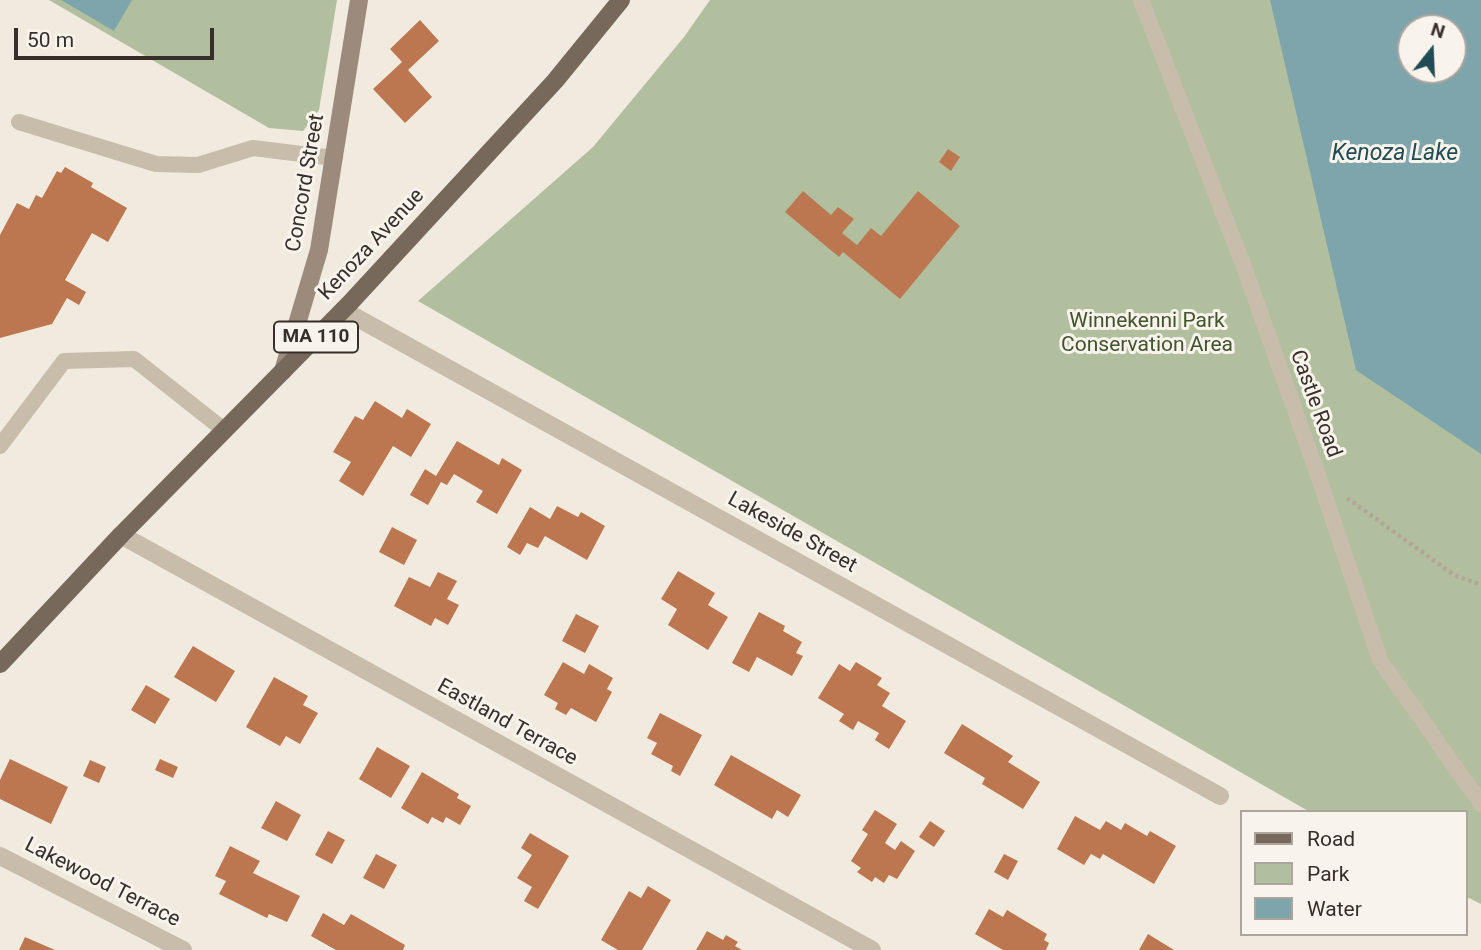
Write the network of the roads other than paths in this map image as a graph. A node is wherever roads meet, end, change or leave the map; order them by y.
1 (359, 0) edge
2 (621, 0) edge
3 (1141, 0) edge
4 (19, 122) dead end
5 (334, 158) junction
6 (343, 310) junction
7 (283, 371) junction
8 (224, 430) junction
9 (0, 446) edge
10 (121, 535) junction
11 (0, 664) edge
12 (1220, 796) dead end
13 (1481, 804) edge
14 (0, 856) edge
15 (183, 950) edge
16 (872, 950) edge

1 - 5 main road, Concord Street
2 - 6 main road, Kenoza Avenue / MA 110
3 - 13 lane, Castle Road
4 - 5 lane
5 - 7 main road, Concord Street
6 - 7 main road, Kenoza Avenue / MA 110
6 - 12 street, Lakeside Street
7 - 8 main road, Kenoza Avenue / MA 110
8 - 9 lane
8 - 10 main road, Kenoza Avenue / MA 110
10 - 11 main road, Kenoza Avenue / MA 110
10 - 16 street, Eastland Terrace
14 - 15 street, Lakewood Terrace

